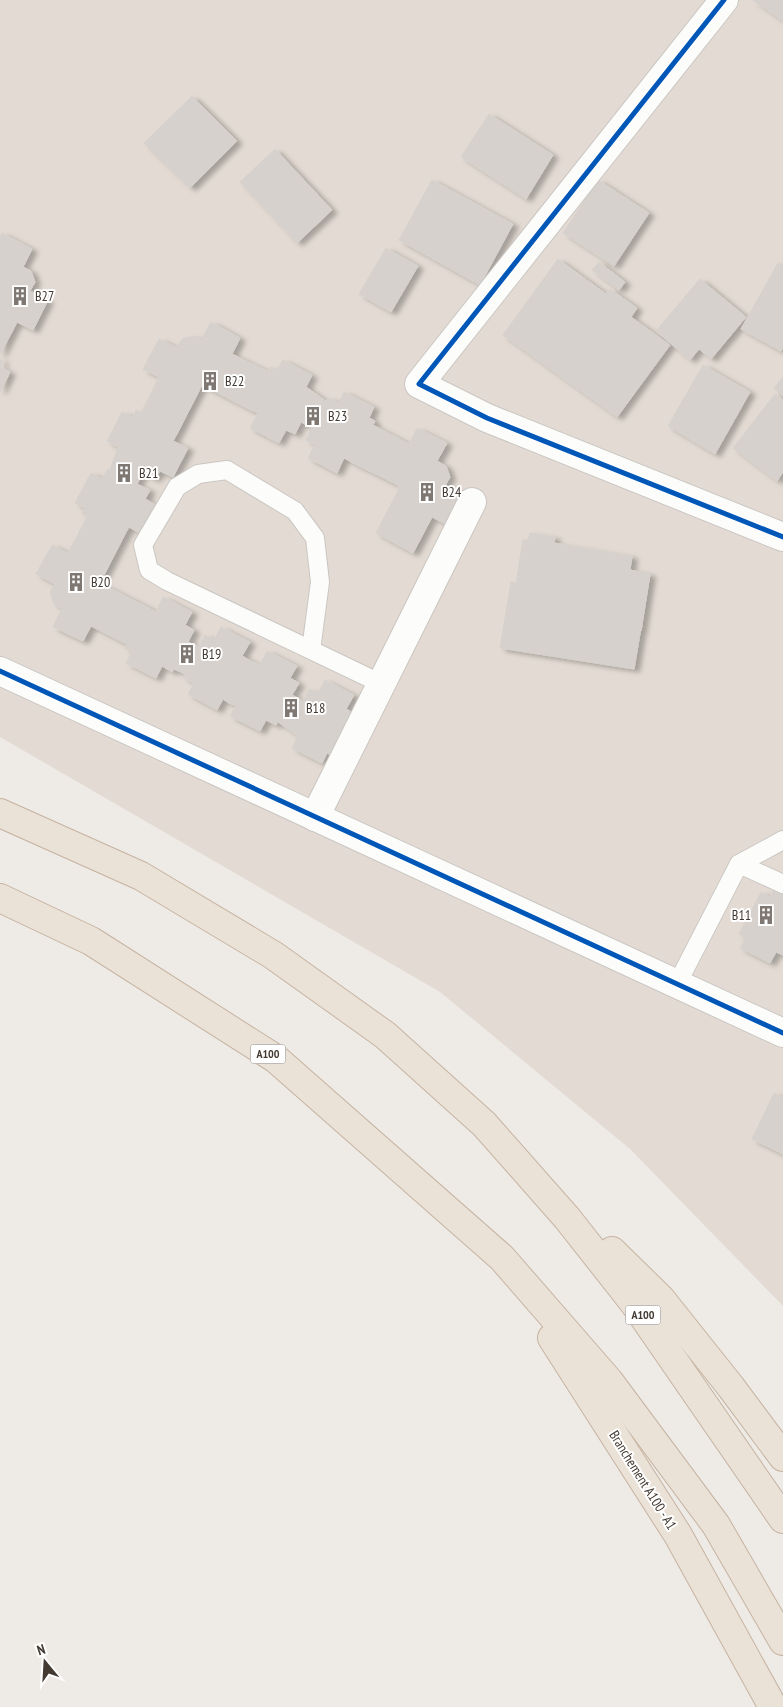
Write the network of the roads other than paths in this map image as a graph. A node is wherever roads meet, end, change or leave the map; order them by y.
1 (724, 0) edge
2 (472, 502) dead end
3 (783, 538) edge
4 (311, 650) junction
5 (0, 671) edge
6 (382, 684) junction
7 (0, 813) edge
8 (315, 817) junction
9 (783, 840) edge
10 (739, 864) junction
11 (783, 884) edge
12 (0, 898) edge
13 (677, 984) junction
14 (783, 1033) edge
15 (484, 1124) junction
16 (502, 1258) junction
17 (783, 1457) edge
18 (783, 1519) edge
19 (783, 1641) edge
20 (773, 1707) edge

1 - 3 street
2 - 6 street
4 - 4 lane
4 - 6 lane
5 - 8 street
6 - 8 street
7 - 15 highway, A100 / A100
8 - 13 street
9 - 10 lane
10 - 11 lane
10 - 13 lane
12 - 16 highway, A100 / A100
13 - 14 street
15 - 17 highway
15 - 18 highway, A100 / A100
16 - 19 highway, A100 / A100
16 - 20 highway, Branchement A100 - A1

